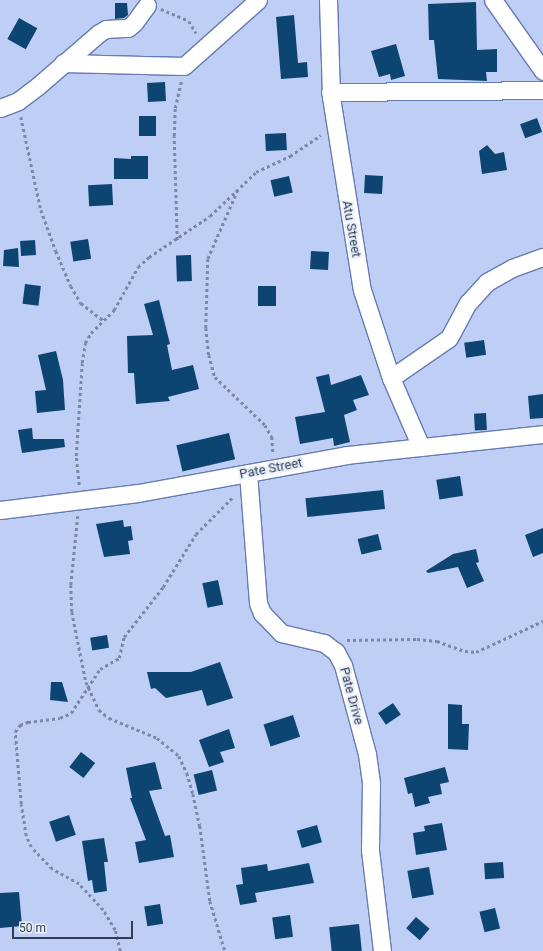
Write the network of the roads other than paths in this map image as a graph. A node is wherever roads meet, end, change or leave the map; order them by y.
1 (258, 0) edge
2 (328, 0) edge
3 (493, 0) edge
4 (147, 5) road end
5 (63, 63) junction
6 (543, 71) edge
7 (543, 90) edge
8 (330, 92) junction
9 (0, 108) edge
10 (543, 258) edge
11 (391, 378) junction
12 (543, 434) edge
13 (421, 447) junction
14 (249, 479) junction
15 (0, 510) edge
16 (382, 951) edge

1 - 5 street
2 - 8 street, Atu Street
3 - 6 street
4 - 5 street
5 - 9 street
7 - 8 street
8 - 11 street, Atu Street
10 - 11 street
11 - 13 street, Atu Street
12 - 13 street, Pate Street
13 - 14 street, Pate Street
14 - 15 street, Pate Street
14 - 16 street, Pate Drive

